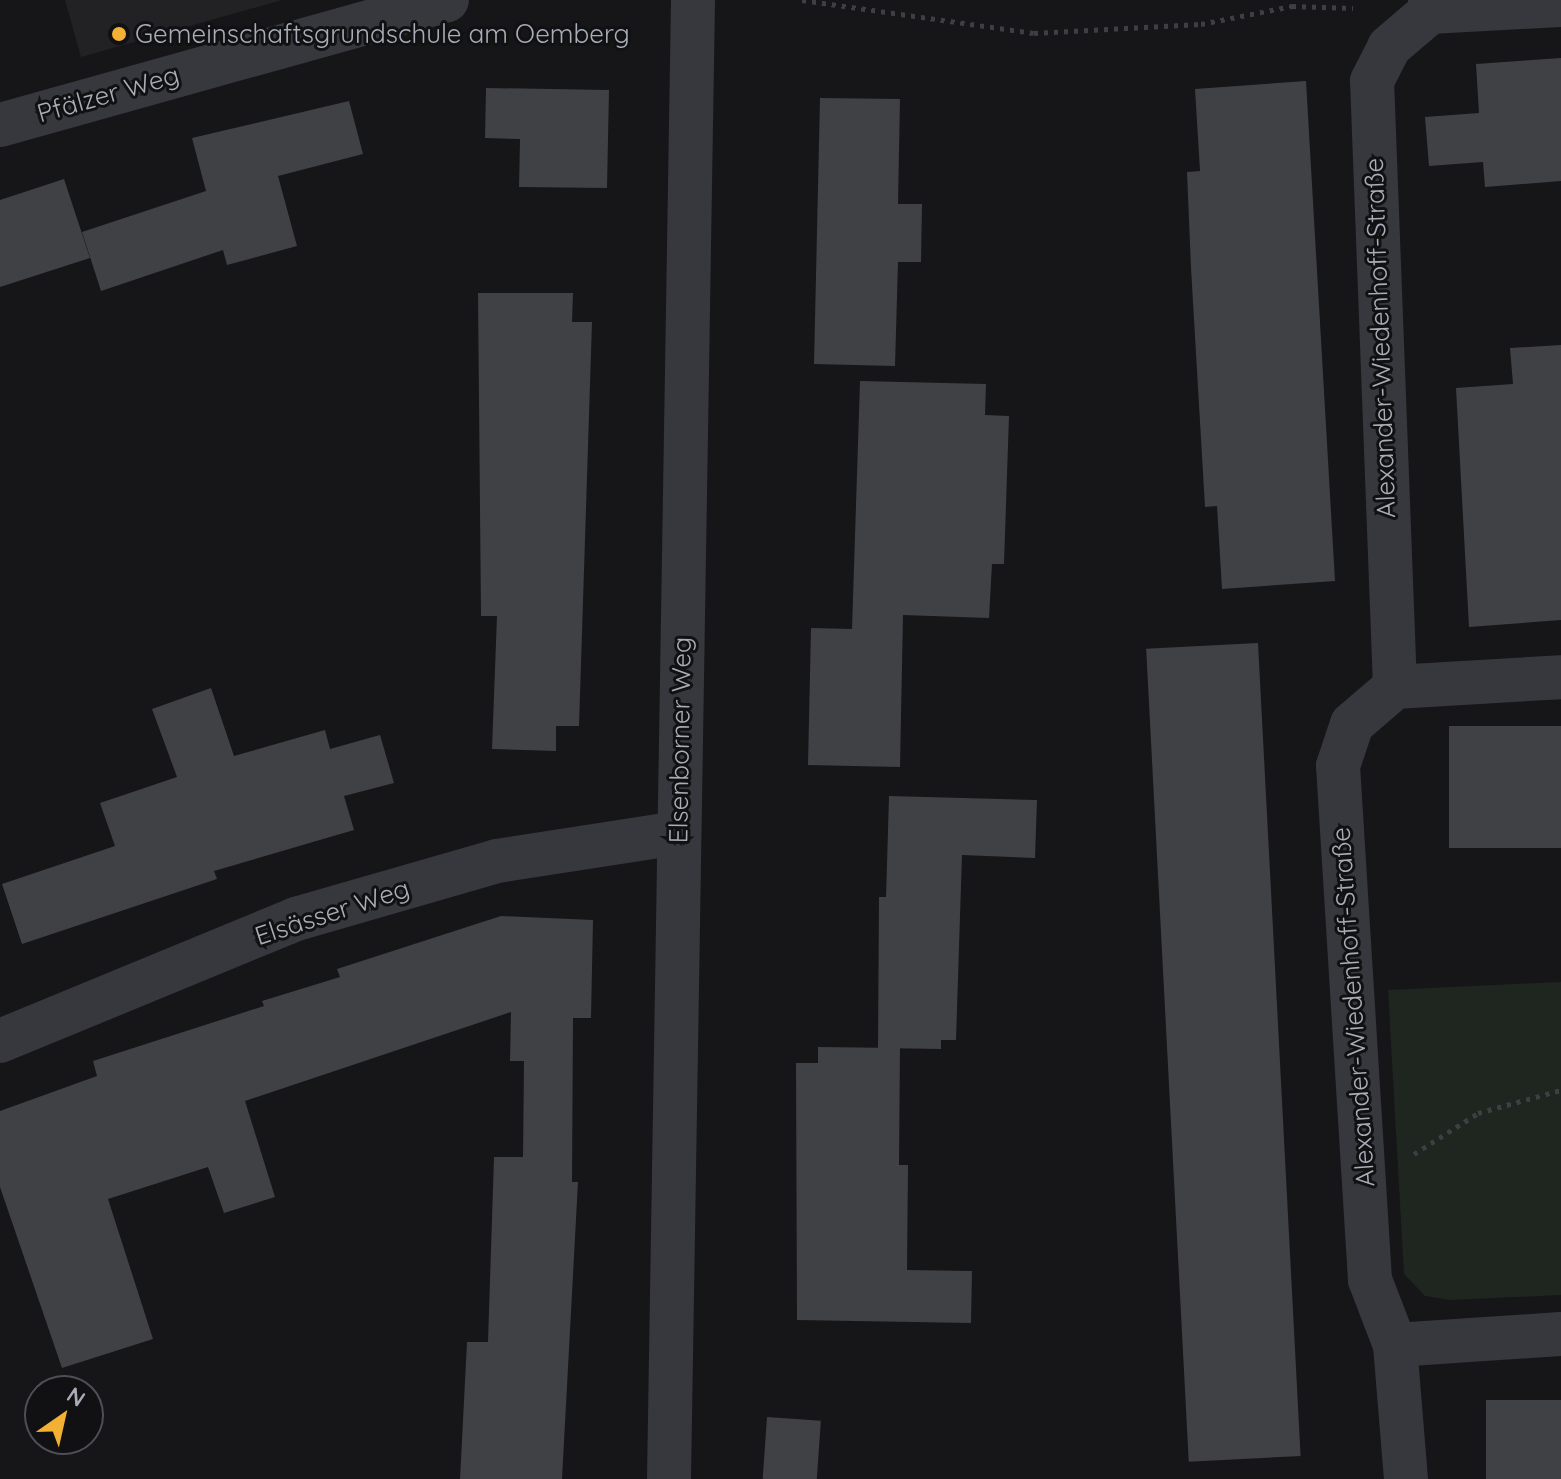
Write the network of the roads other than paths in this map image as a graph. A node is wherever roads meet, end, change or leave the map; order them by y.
1 (447, 0) edge
2 (693, 0) edge
3 (1561, 5) edge
4 (1430, 6) edge
5 (0, 125) edge
6 (1561, 677) edge
7 (1395, 687) junction
8 (678, 833) junction
9 (0, 1041) edge
10 (1561, 1334) edge
11 (1395, 1345) junction
12 (669, 1479) edge
13 (1406, 1479) edge

1 - 5 street, Pfälzer Weg
2 - 8 street, Elsenborner Weg
3 - 4 street
4 - 7 street, Alexander-Wiedenhoff-Straße
6 - 7 street
7 - 11 street, Alexander-Wiedenhoff-Straße
8 - 9 street, Elsässer Weg
8 - 12 street, Elsenborner Weg
10 - 11 street
11 - 13 street, Alexander-Wiedenhoff-Straße

